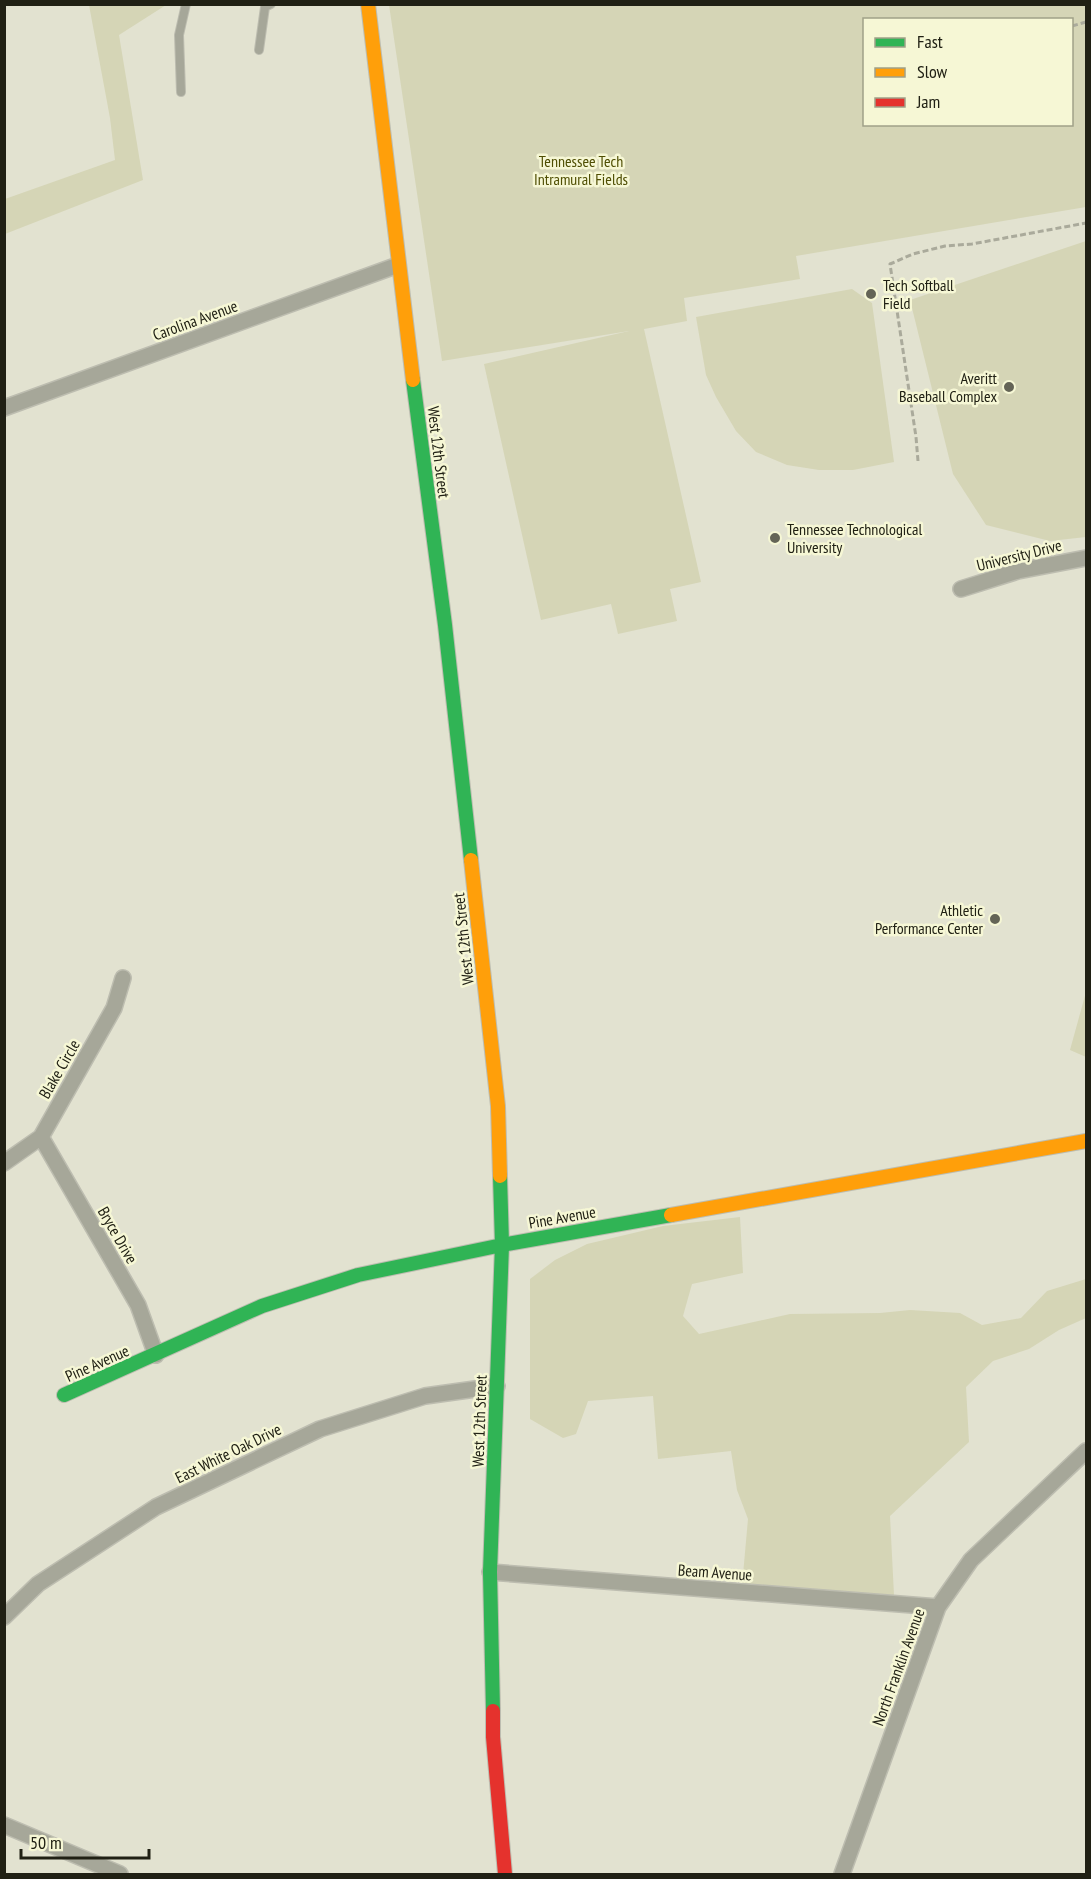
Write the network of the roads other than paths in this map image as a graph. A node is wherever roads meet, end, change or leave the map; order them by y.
1 (186, 4) edge
2 (368, 4) edge
3 (266, 5) edge
4 (259, 51) dead end
5 (181, 92) dead end
6 (398, 266) junction
7 (4, 408) edge
8 (1086, 558) edge
9 (961, 589) dead end
10 (123, 978) dead end
11 (41, 1137) junction
12 (1086, 1140) edge
13 (4, 1163) edge
14 (502, 1245) junction
15 (156, 1355) junction
16 (497, 1386) junction
17 (64, 1395) dead end
18 (1086, 1451) edge
19 (490, 1572) junction
20 (938, 1607) junction
21 (4, 1617) edge
22 (4, 1825) edge
23 (120, 1875) edge
24 (505, 1875) edge
25 (842, 1875) edge

1 - 5 lane
2 - 6 main road, West 12th Street
3 - 4 lane
6 - 7 street, Carolina Avenue
6 - 14 main road, West 12th Street
8 - 9 street, University Drive
10 - 11 street, Blake Circle
11 - 13 street, Blake Circle
11 - 15 street, Bryce Drive
12 - 14 main road, Pine Avenue
14 - 15 main road, Pine Avenue
14 - 16 main road, West 12th Street
15 - 17 main road, Pine Avenue
16 - 19 main road, West 12th Street
16 - 21 street, East White Oak Drive
18 - 20 street, North Franklin Avenue
19 - 20 street, Beam Avenue
19 - 24 main road, West 12th Street
20 - 25 street, North Franklin Avenue
22 - 23 street

